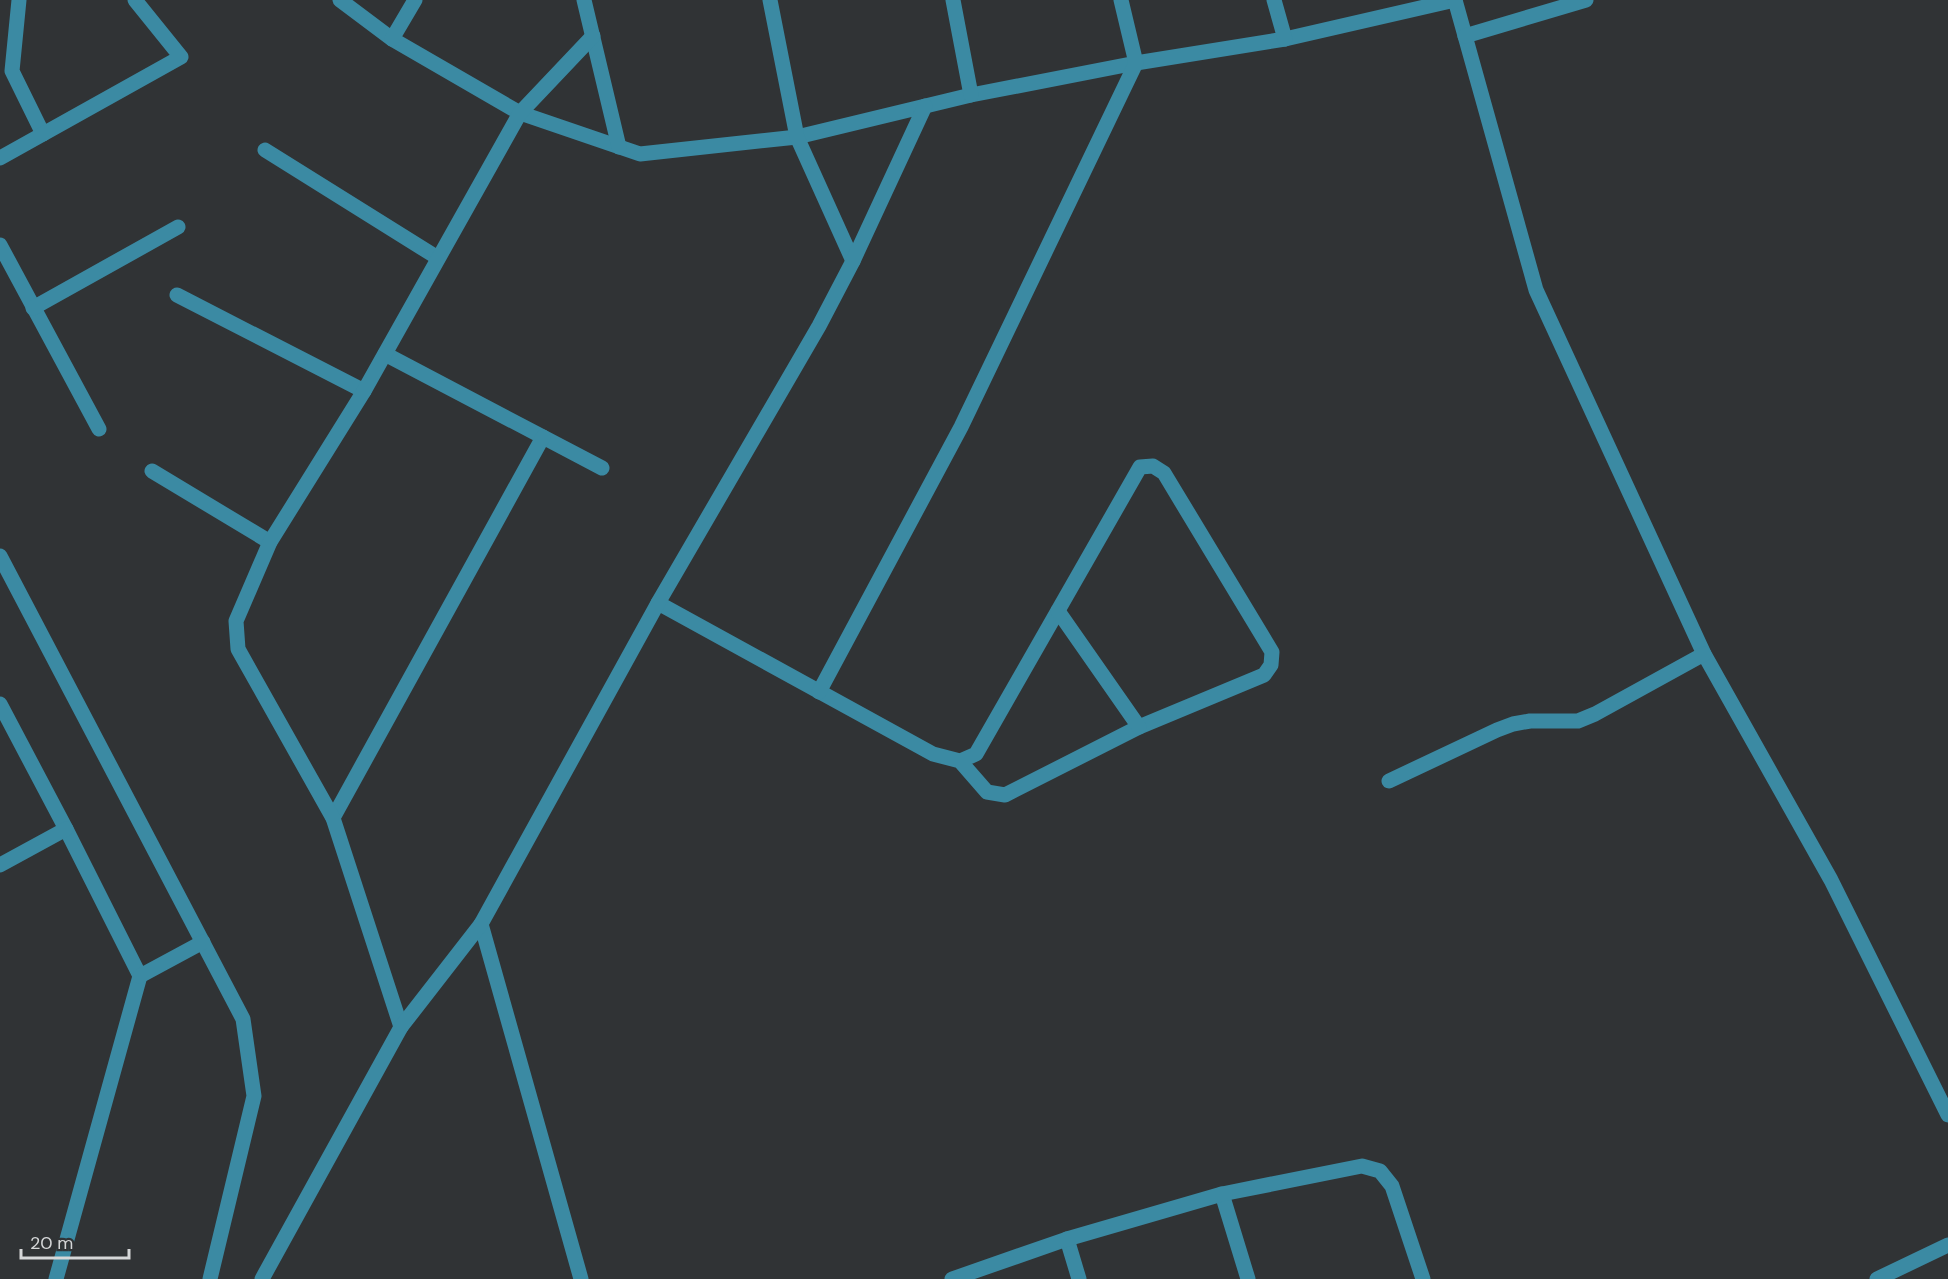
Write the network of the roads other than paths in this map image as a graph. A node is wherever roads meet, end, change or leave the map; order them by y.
1 (19, 0) edge
2 (135, 0) edge
3 (340, 0) edge
4 (415, 0) edge
5 (584, 0) edge
6 (770, 0) edge
7 (953, 0) edge
8 (1121, 0) edge
9 (1274, 0) edge
10 (1455, 0) edge
11 (1586, 0) edge
12 (593, 36) junction
13 (1465, 36) junction
14 (392, 39) junction
15 (1285, 39) junction
16 (1136, 63) junction
17 (971, 94) junction
18 (926, 106) junction
19 (520, 113) junction
20 (43, 134) junction
21 (797, 137) junction
22 (619, 147) junction
23 (265, 150) dead end
24 (0, 158) edge
25 (178, 227) dead end
26 (0, 245) edge
27 (438, 258) junction
28 (853, 261) junction
29 (177, 295) dead end
30 (33, 308) junction
31 (385, 354) junction
32 (364, 391) junction
33 (99, 429) dead end
34 (543, 437) junction
35 (602, 468) dead end
36 (152, 471) dead end
37 (270, 542) junction
38 (0, 556) edge
39 (658, 603) junction
40 (1058, 611) junction
41 (1704, 654) junction
42 (819, 692) junction
43 (0, 704) edge
44 (1139, 727) junction
45 (960, 761) junction
46 (1389, 781) dead end
47 (333, 818) junction
48 (66, 829) junction
49 (0, 866) edge
50 (481, 924) junction
51 (203, 942) junction
52 (140, 976) junction
53 (401, 1027) junction
54 (1948, 1114) edge
55 (1222, 1194) junction
56 (1067, 1239) junction
57 (1948, 1245) edge
58 (56, 1279) edge
59 (210, 1279) edge
60 (262, 1279) edge
61 (581, 1279) edge
62 (952, 1279) edge
63 (1079, 1279) edge
64 (1248, 1279) edge
65 (1423, 1279) edge
66 (1877, 1279) edge

1 - 20 street
2 - 20 street
3 - 14 street
4 - 14 street
5 - 12 street
6 - 21 street
7 - 17 street
8 - 16 street
9 - 15 street
10 - 13 street
10 - 15 street
11 - 13 street
12 - 19 street
12 - 22 street
13 - 41 street
14 - 19 street
15 - 16 street
16 - 17 street
16 - 42 street
17 - 18 street
18 - 21 street
18 - 28 street
19 - 22 street
19 - 27 street
20 - 24 street
21 - 22 street
21 - 28 street
23 - 27 street
25 - 30 street
26 - 30 street
27 - 31 street
28 - 39 street
29 - 32 street
30 - 33 street
31 - 32 street
31 - 34 street
32 - 37 street
34 - 35 street
34 - 47 street
36 - 37 street
37 - 47 street
38 - 51 street
39 - 42 street
39 - 50 street
40 - 44 street
40 - 44 street
40 - 45 street
41 - 46 street
41 - 54 street
42 - 45 street
43 - 48 street
44 - 45 street
47 - 53 street
48 - 49 street
48 - 52 street
50 - 53 street
50 - 61 street
51 - 52 street
51 - 59 street
52 - 58 street
53 - 60 street
55 - 56 street
55 - 64 street
55 - 65 street
56 - 62 street
56 - 63 street
57 - 66 street

